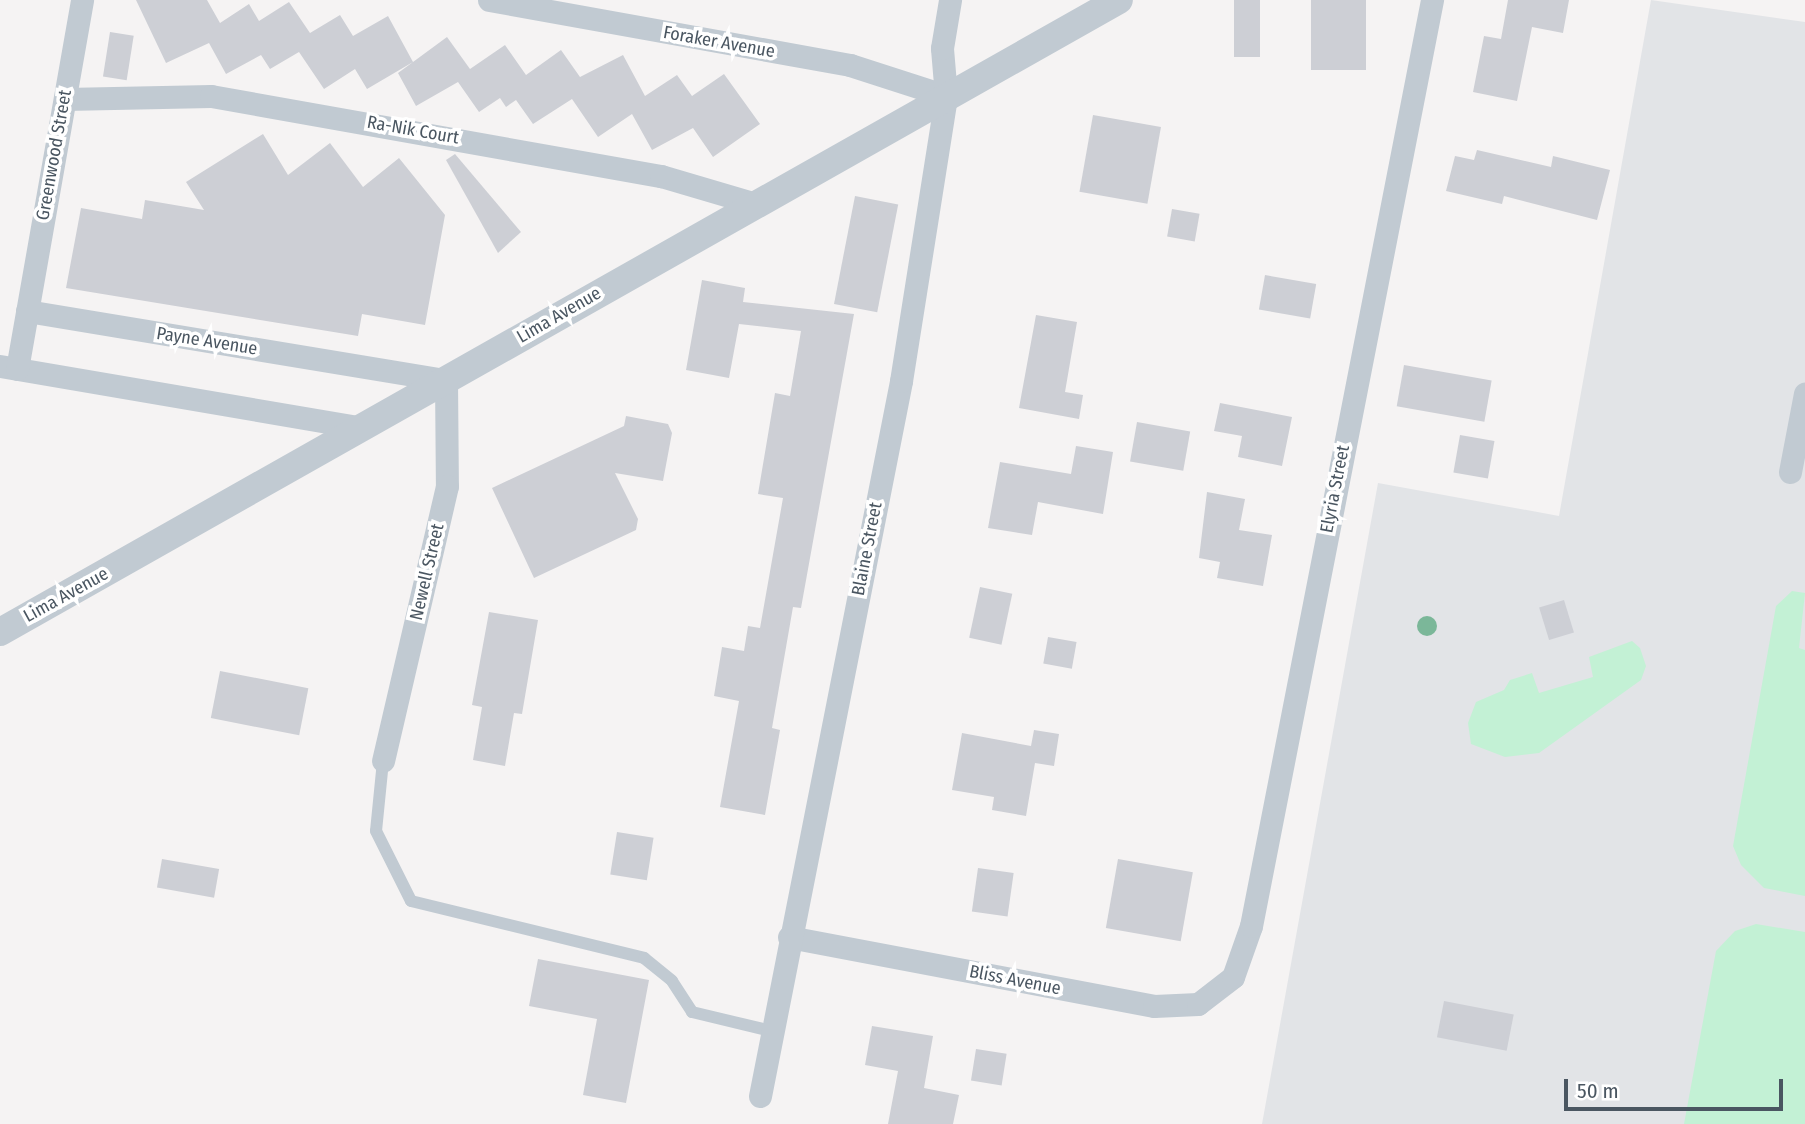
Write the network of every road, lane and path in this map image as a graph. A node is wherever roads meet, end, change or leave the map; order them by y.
1 (82, 0) edge
2 (489, 0) edge
3 (950, 0) edge
4 (1119, 0) edge
5 (1432, 0) edge
6 (946, 96) junction
7 (65, 99) junction
8 (756, 204) junction
9 (27, 311) junction
10 (8, 367) edge
11 (446, 380) junction
12 (1805, 393) edge
13 (360, 428) junction
14 (1790, 472) dead end
15 (0, 632) edge
16 (383, 761) joint
17 (789, 937) junction
18 (1233, 977) joint
19 (771, 1031) junction
20 (760, 1096) dead end

1 - 7 street, Greenwood Street
2 - 6 street, Foraker Avenue
3 - 6 street, Blaine Street
4 - 6 street, Lima Avenue
5 - 18 street, Elyria Street
6 - 8 street, Lima Avenue
6 - 17 street, Blaine Street
7 - 8 street, Ra-Nik Court
7 - 9 street, Greenwood Street
8 - 11 street, Lima Avenue
9 - 10 street
9 - 11 street, Payne Avenue
10 - 13 street
11 - 13 street, Lima Avenue
11 - 16 street, Newell Street
12 - 14 street
13 - 15 street, Lima Avenue
16 - 19 lane
17 - 18 street, Bliss Avenue
17 - 19 street, Blaine Street
19 - 20 street, Blaine Street

